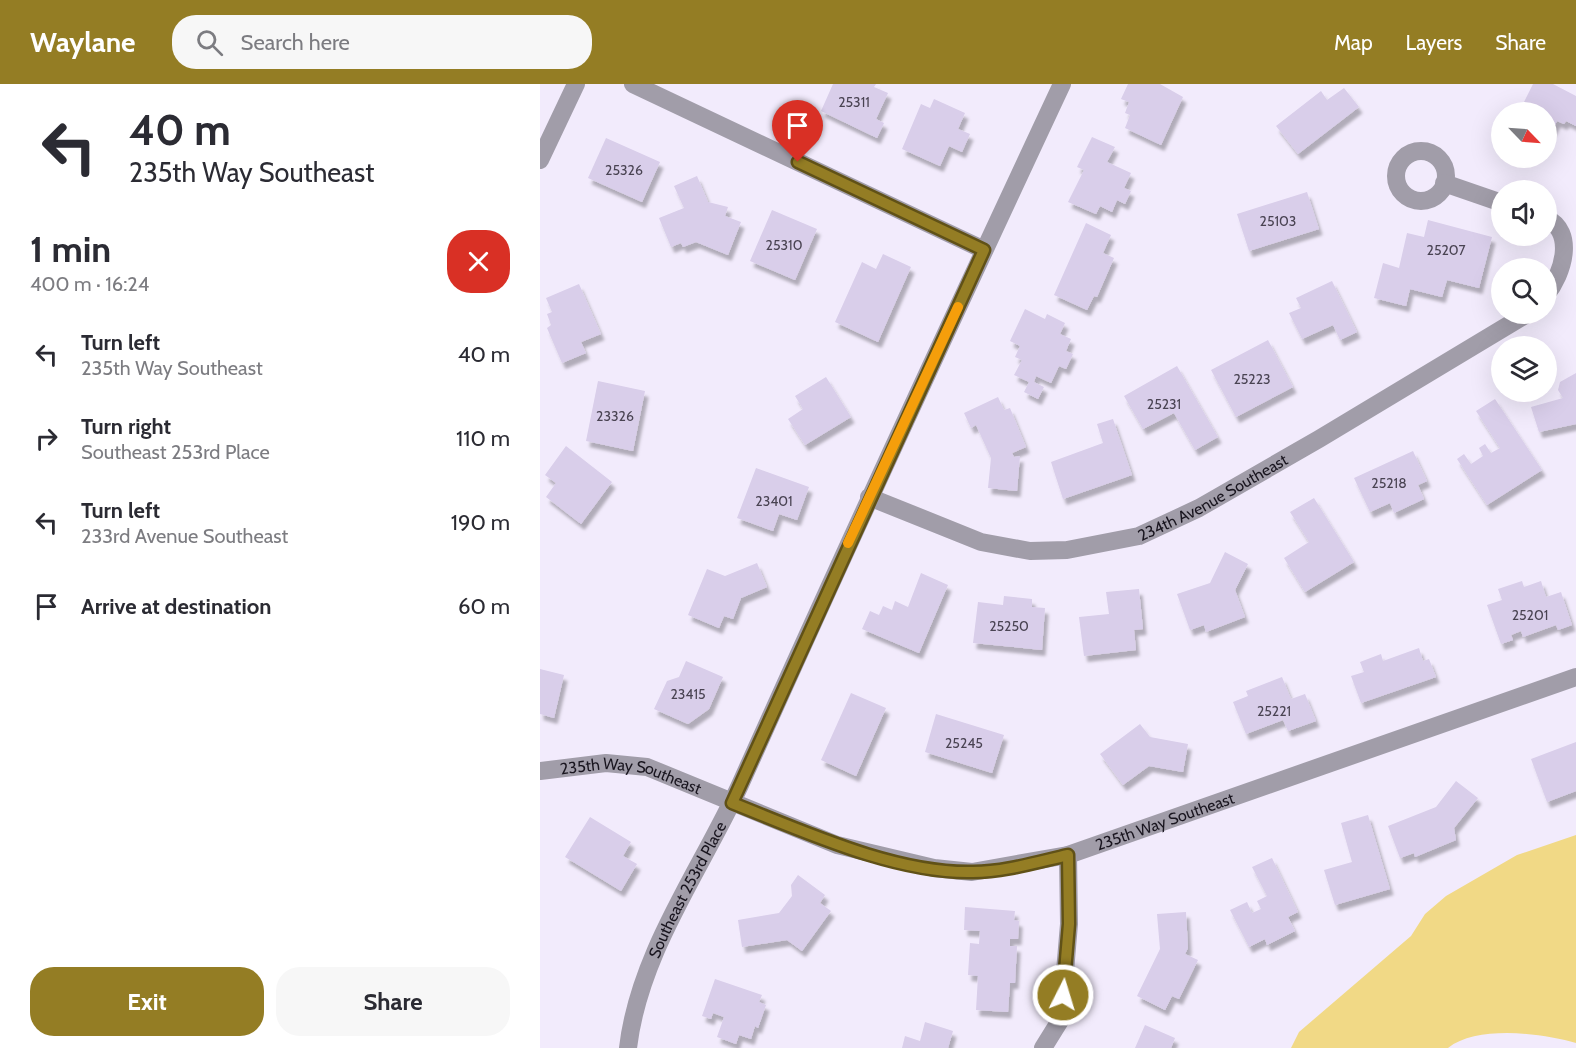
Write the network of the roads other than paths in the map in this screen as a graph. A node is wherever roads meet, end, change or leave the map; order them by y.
1 (576, 84) edge
2 (633, 84) edge
3 (1062, 84) edge
4 (540, 160) edge
5 (1444, 183) dead end
6 (1491, 198) edge
7 (1557, 225) edge
8 (984, 250) junction
9 (1557, 278) edge
10 (1510, 324) edge
11 (869, 497) junction
12 (1576, 677) edge
13 (540, 771) edge
14 (732, 803) junction
15 (1068, 855) junction
16 (628, 1048) edge
17 (1043, 1048) edge

1 - 4 street
2 - 8 street
3 - 8 street, Southeast 253rd Place
5 - 6 street
7 - 9 street
8 - 11 street, Southeast 253rd Place
10 - 11 street, 234th Avenue Southeast
11 - 14 street, Southeast 253rd Place
12 - 15 street, 235th Way Southeast
13 - 14 street, 235th Way Southeast
14 - 15 street, 235th Way Southeast
14 - 16 street, Southeast 253rd Place
15 - 17 street

